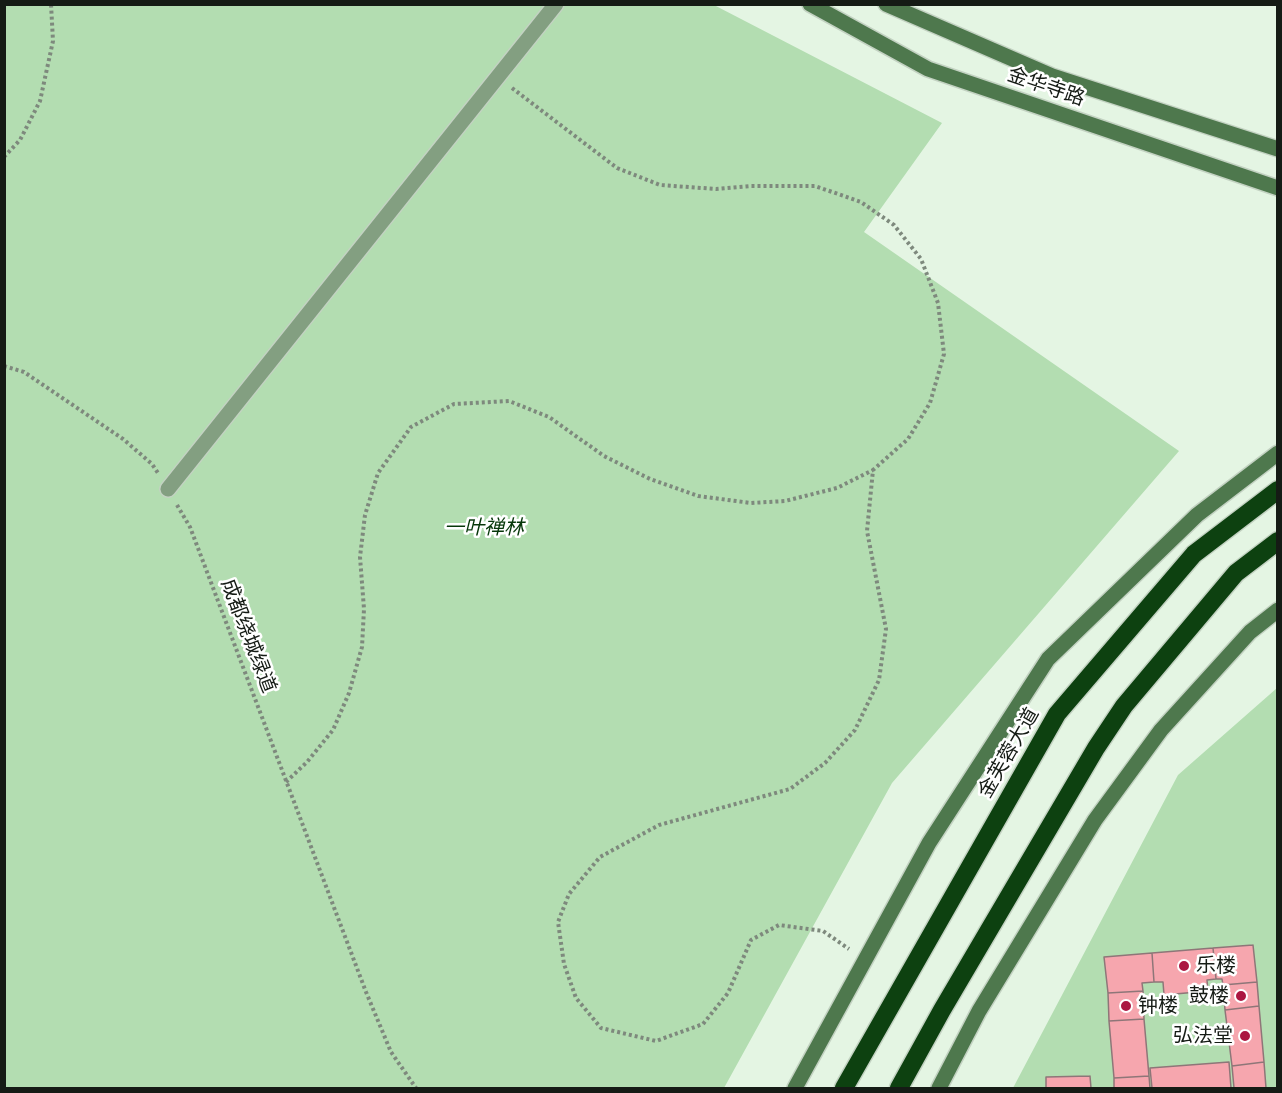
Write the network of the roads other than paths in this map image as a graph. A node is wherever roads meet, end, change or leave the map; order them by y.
1 (556, 4) edge
2 (810, 4) edge
3 (886, 4) edge
4 (1278, 149) edge
5 (1278, 188) edge
6 (1278, 453) edge
7 (168, 489) road end
8 (1278, 490) edge
9 (1278, 541) edge
10 (1278, 610) edge
11 (795, 1089) edge
12 (844, 1089) edge
13 (899, 1089) edge
14 (939, 1089) edge

1 - 7 street
2 - 5 street, 金华寺路
3 - 4 street, 金华寺路
6 - 11 street
8 - 12 highway, 金芙蓉大道
9 - 13 highway
10 - 14 street

